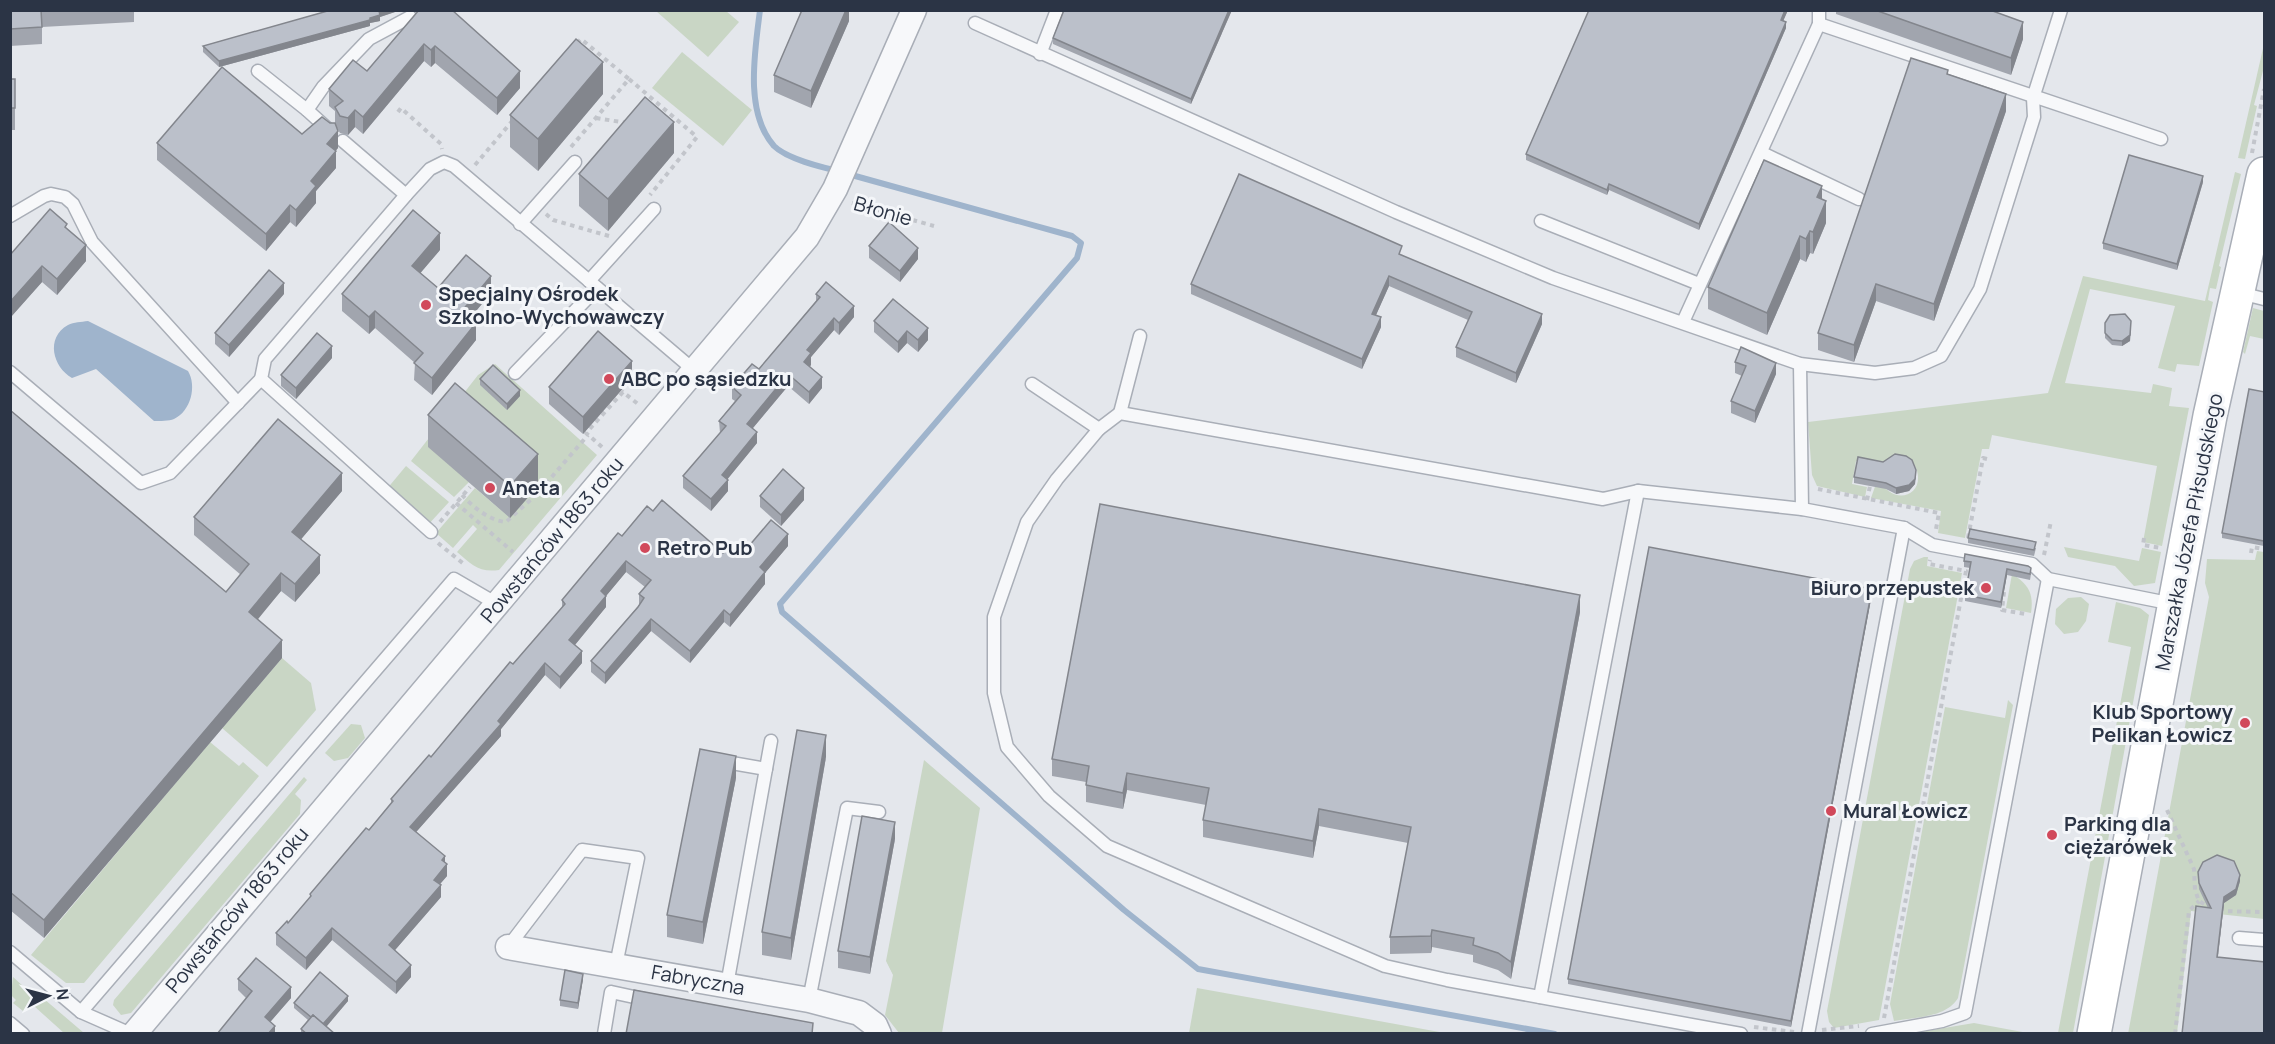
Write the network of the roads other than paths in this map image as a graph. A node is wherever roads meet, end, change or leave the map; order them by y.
1 (914, 10) edge
2 (1057, 10) edge
3 (1819, 10) edge
4 (2061, 10) edge
5 (410, 17) edge
6 (975, 23) dead end
7 (1819, 24) junction
8 (1040, 54) junction
9 (258, 71) dead end
10 (2033, 98) junction
11 (307, 110) junction
12 (332, 132) edge
13 (2161, 139) dead end
14 (343, 141) dead end
15 (1762, 153) junction
16 (575, 162) dead end
17 (2265, 174) edge
18 (406, 195) junction
19 (1859, 199) dead end
20 (649, 206) road end
21 (10, 216) edge
22 (1540, 221) dead end
23 (520, 224) junction
24 (593, 284) junction
25 (1700, 284) junction
26 (2251, 296) edge
27 (1683, 322) junction
28 (1140, 336) dead end
29 (1800, 364) junction
30 (695, 371) junction
31 (10, 372) edge
32 (515, 373) dead end
33 (261, 379) junction
34 (1032, 384) dead end
35 (238, 403) junction
36 (1120, 413) junction
37 (1099, 429) junction
38 (1638, 491) junction
39 (1802, 509) junction
40 (1904, 528) junction
41 (431, 532) road end
42 (2048, 579) junction
43 (497, 604) junction
44 (2174, 604) junction
45 (771, 741) dead end
46 (726, 762) edge
47 (766, 769) junction
48 (879, 812) dead end
49 (2239, 938) dead end
50 (2265, 940) edge
51 (508, 947) joint
52 (10, 952) edge
53 (616, 965) junction
54 (727, 985) junction
55 (1540, 997) junction
56 (650, 1000) edge
57 (809, 1000) junction
58 (81, 1012) junction
59 (10, 1023) edge
60 (23, 1034) edge
61 (132, 1034) edge
62 (604, 1034) edge
63 (879, 1034) edge
64 (1741, 1034) edge
65 (1808, 1034) edge
66 (1872, 1034) edge
67 (2094, 1034) edge

1 - 30 street, Powstańców 1863 roku
2 - 8 lane
3 - 7 lane
4 - 10 lane
5 - 11 lane
6 - 8 lane
7 - 10 lane
7 - 15 lane
8 - 27 lane
9 - 11 lane
10 - 13 lane
10 - 29 lane
11 - 12 lane
14 - 18 lane
15 - 19 lane
15 - 25 lane
16 - 23 lane
17 - 26 street, Marszałka Józefa Piłsudskiego
18 - 23 lane
18 - 33 lane
20 - 24 lane
21 - 35 lane
22 - 25 lane
23 - 24 lane
24 - 30 lane
24 - 32 lane
25 - 27 lane
26 - 44 street, Marszałka Józefa Piłsudskiego
27 - 29 lane
28 - 36 lane
29 - 39 lane
30 - 43 street, Powstańców 1863 roku
31 - 35 lane
33 - 35 lane
33 - 41 lane
34 - 37 lane
36 - 37 lane
36 - 38 lane
37 - 55 lane
38 - 39 lane
38 - 55 lane
39 - 40 lane
40 - 42 lane
40 - 65 lane
42 - 44 lane
42 - 66 lane
43 - 58 lane
43 - 61 street, Powstańców 1863 roku
44 - 67 street, Marszałka Józefa Piłsudskiego
45 - 47 lane
46 - 47 lane
47 - 54 lane
48 - 57 lane
49 - 50 lane
51 - 53 street, Fabryczna
51 - 53 lane
52 - 58 lane
53 - 54 street, Fabryczna
54 - 57 street, Fabryczna
55 - 64 lane
56 - 62 lane
57 - 63 street, Fabryczna
58 - 61 lane
59 - 60 lane

